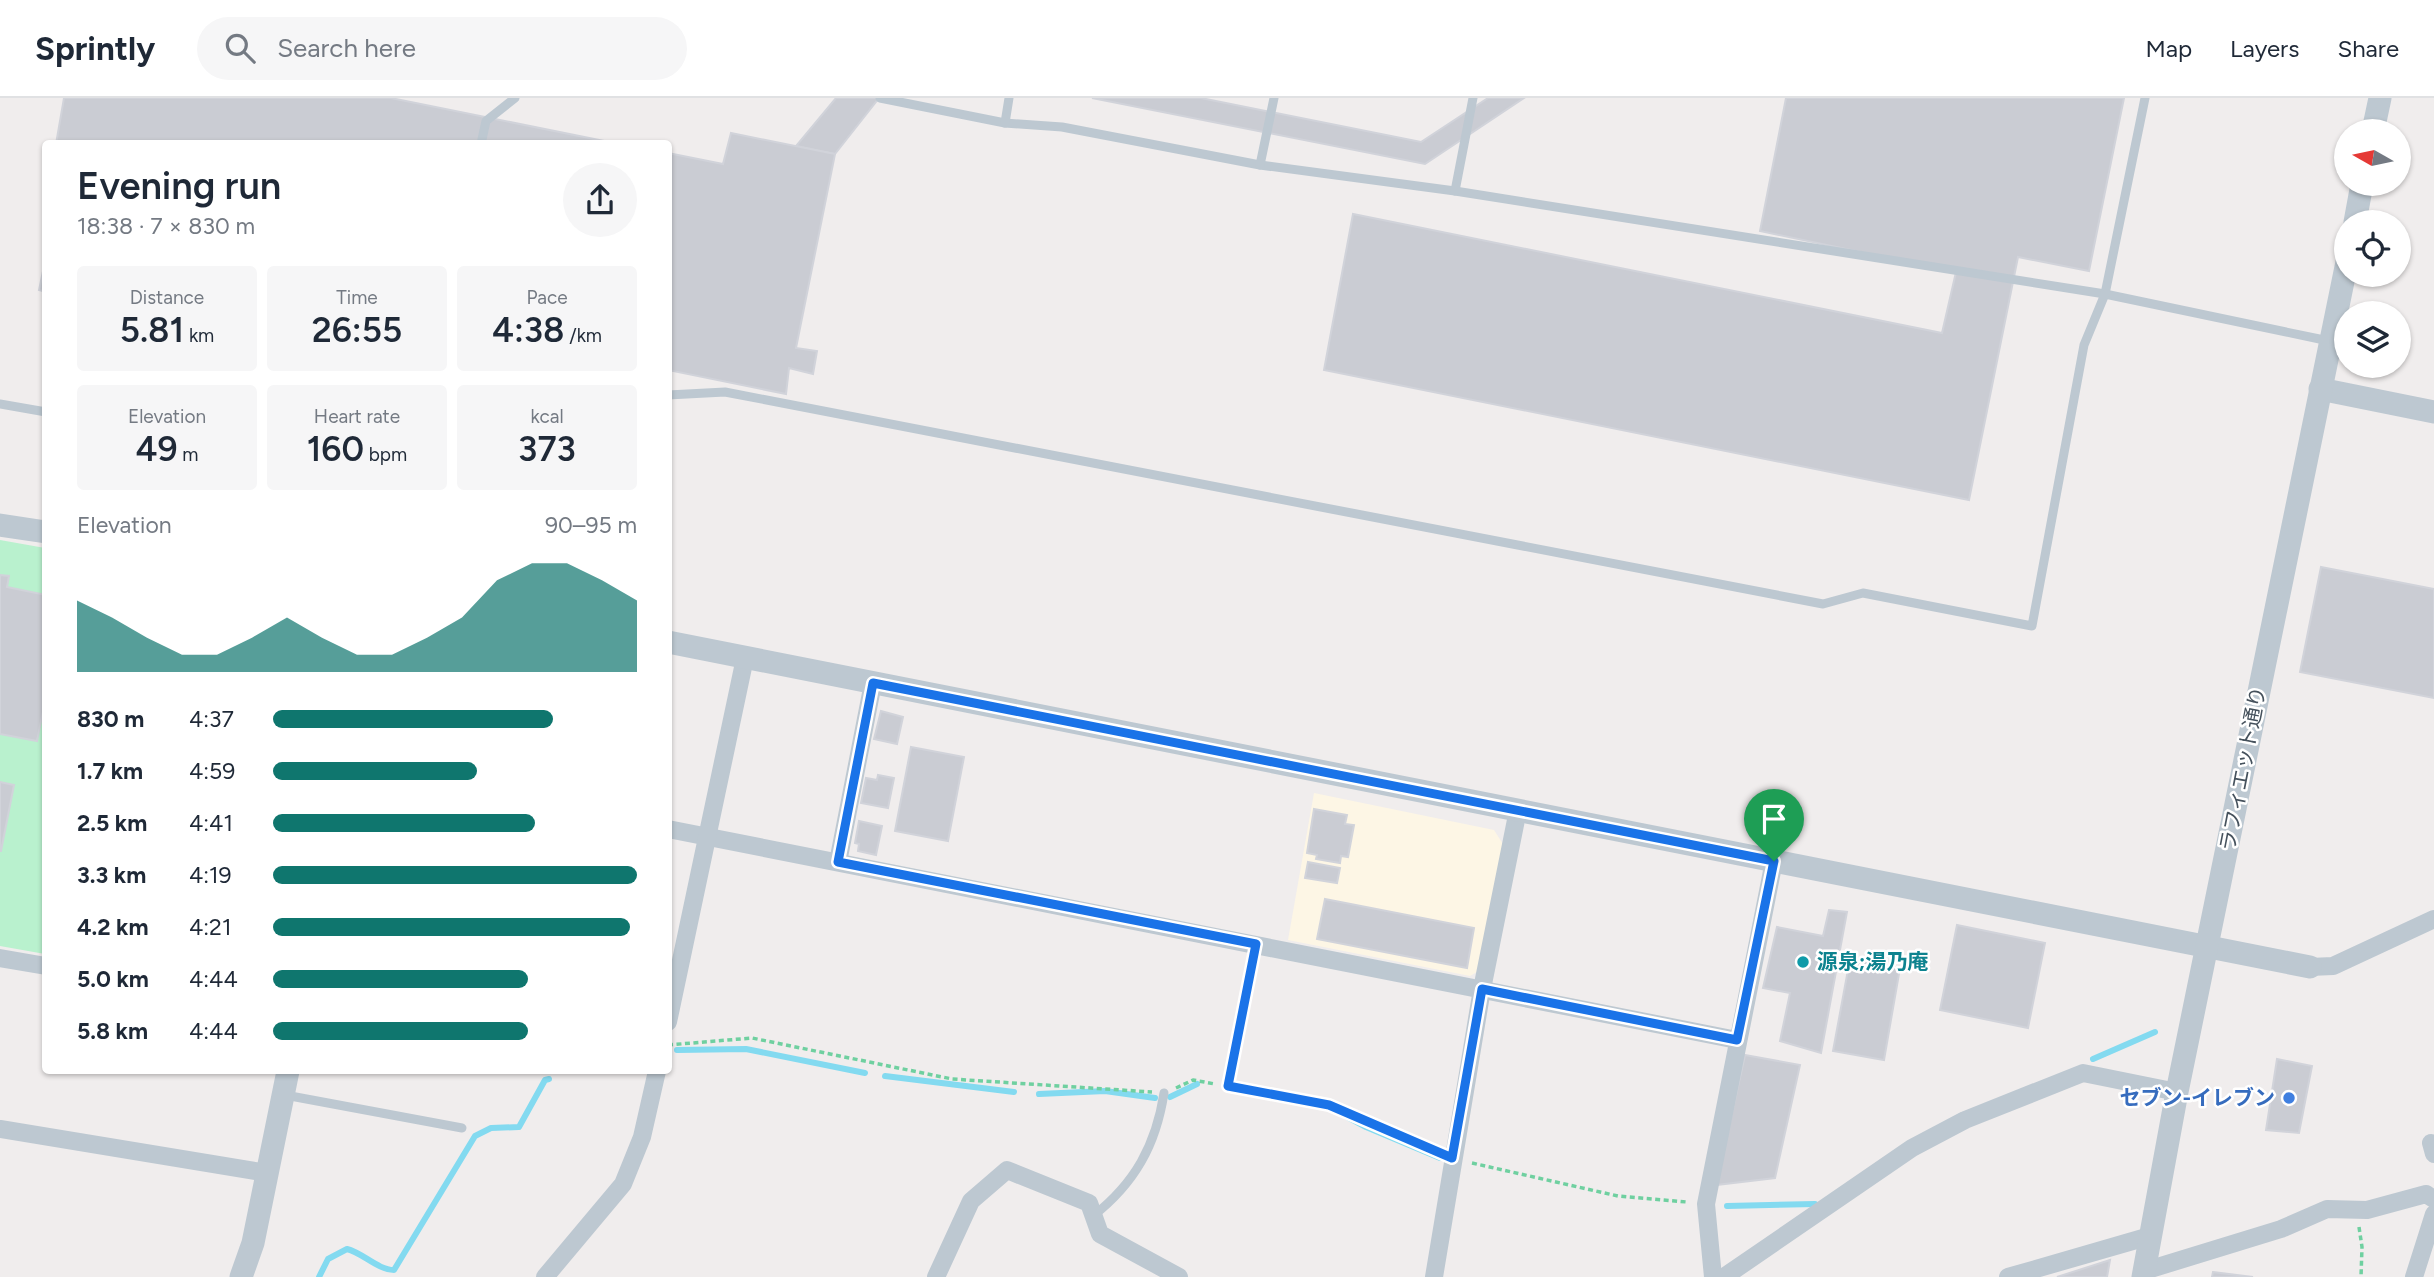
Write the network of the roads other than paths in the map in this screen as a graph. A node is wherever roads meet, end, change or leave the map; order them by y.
1 (515, 98) edge
2 (880, 98) edge
3 (1010, 98) edge
4 (1274, 98) edge
5 (1473, 98) edge
6 (2146, 98) edge
7 (2379, 98) edge
8 (2375, 119) edge
9 (1005, 123) junction
10 (482, 140) edge
11 (1260, 165) junction
12 (1455, 191) junction
13 (2342, 287) edge
14 (2105, 294) junction
15 (2331, 341) junction
16 (2320, 389) junction
17 (672, 395) edge
18 (0, 404) edge
19 (42, 411) edge
20 (2434, 412) edge
21 (0, 525) edge
22 (42, 531) edge
23 (672, 643) edge
24 (745, 658) junction
25 (873, 683) junction
26 (1517, 810) junction
27 (672, 830) edge
28 (709, 837) junction
29 (1774, 861) junction
30 (838, 862) junction
31 (2434, 919) edge
32 (1256, 944) junction
33 (2207, 946) junction
34 (0, 958) edge
35 (42, 964) edge
36 (2310, 967) joint
37 (1482, 989) junction
38 (672, 1003) edge
39 (1737, 1040) junction
40 (287, 1074) edge
41 (656, 1074) edge
42 (1228, 1086) road end
43 (2177, 1092) junction
44 (1164, 1093) road end
45 (283, 1095) junction
46 (462, 1128) dead end
47 (0, 1129) edge
48 (267, 1173) junction
49 (2434, 1199) edge
50 (2434, 1214) edge
51 (1093, 1216) junction
52 (2150, 1236) junction
53 (2143, 1274) edge
54 (241, 1277) edge
55 (545, 1277) edge
56 (936, 1277) edge
57 (1179, 1277) edge
58 (1434, 1277) edge
59 (1713, 1277) edge
60 (1724, 1277) edge
61 (2008, 1277) edge
62 (2414, 1277) edge

1 - 10 lane
2 - 9 lane
3 - 9 lane
4 - 11 lane
5 - 12 lane
6 - 14 lane
7 - 8 street
9 - 11 lane
11 - 12 lane
12 - 14 lane
13 - 15 street, ラフィエット通り
14 - 15 lane
14 - 17 lane
15 - 16 street, ラフィエット通り
16 - 20 street
16 - 33 street, ラフィエット通り
18 - 19 lane
21 - 22 street
23 - 24 street
24 - 25 street
24 - 28 street
25 - 26 street
25 - 30 street
26 - 29 street
26 - 37 street
27 - 28 street
28 - 30 street
28 - 38 street
29 - 33 street
29 - 39 street
30 - 32 street
31 - 36 street
32 - 37 street
32 - 42 lane
33 - 36 street
33 - 43 street, ラフィエット通り
34 - 35 street
37 - 39 street
37 - 58 street
39 - 59 street
40 - 45 street
41 - 55 street
43 - 52 street, ラフィエット通り
43 - 60 street
44 - 51 lane
45 - 46 lane
45 - 48 street
47 - 48 street
48 - 54 street
49 - 53 street
50 - 62 street
51 - 56 street
51 - 57 street
52 - 53 street, ラフィエット通り
52 - 61 street

